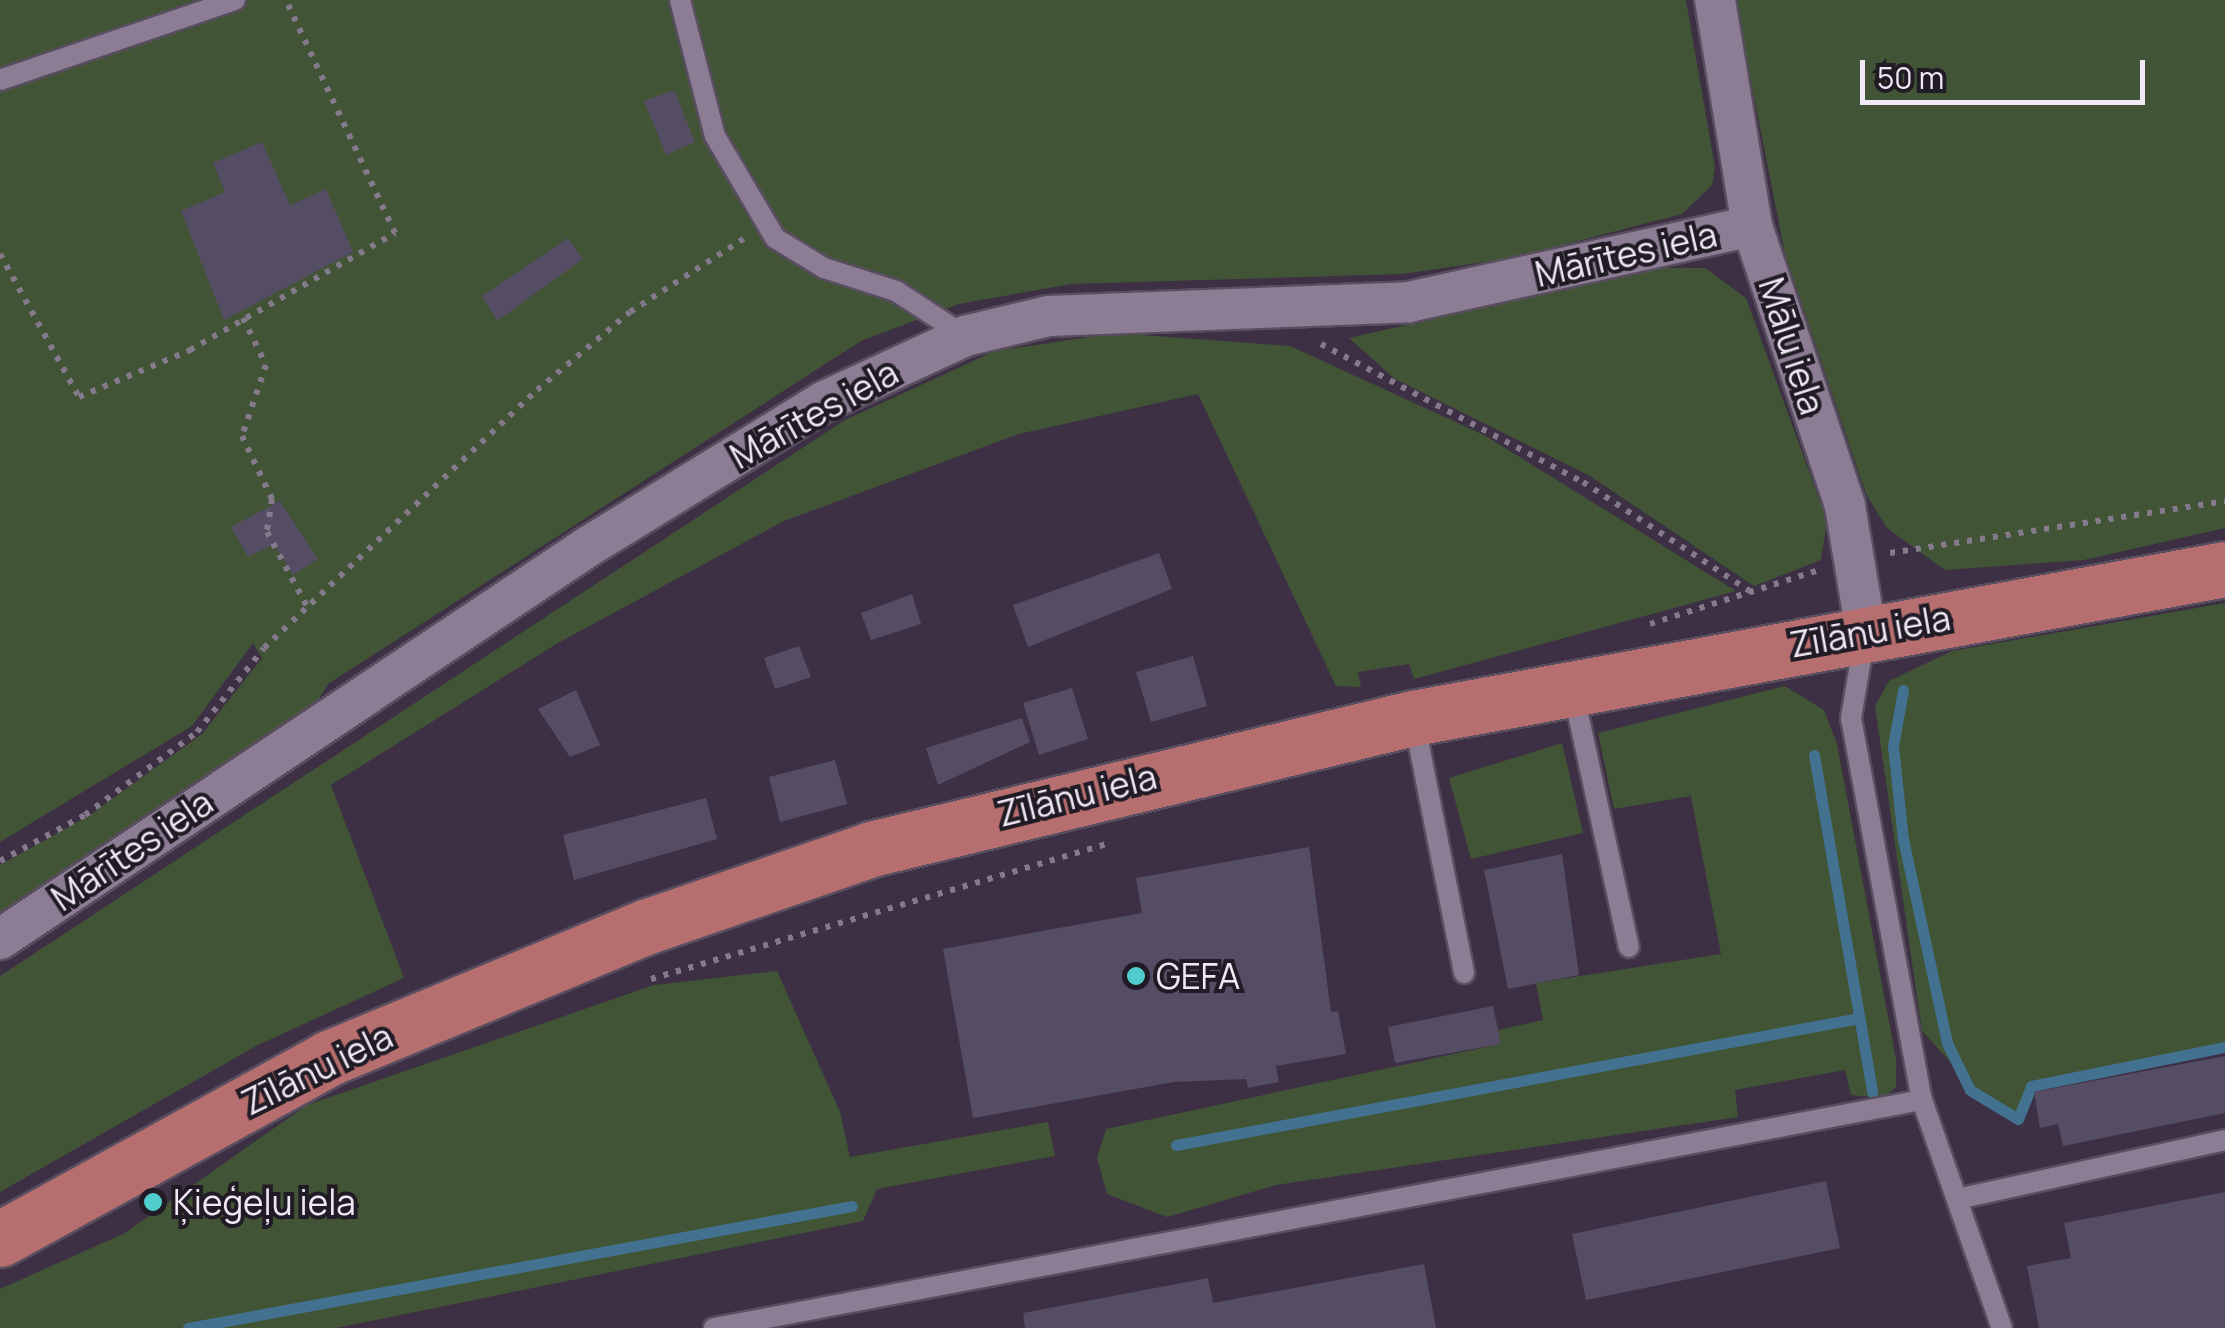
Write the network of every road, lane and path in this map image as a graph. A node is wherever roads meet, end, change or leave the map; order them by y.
1 (236, 0) edge
2 (286, 0) edge
3 (680, 0) edge
4 (1715, 0) edge
5 (0, 80) edge
6 (1752, 226) junction
7 (771, 231) junction
8 (0, 254) edge
9 (1270, 314) junction
10 (243, 318) junction
11 (965, 336) junction
12 (2225, 502) edge
13 (1854, 558) junction
14 (2225, 570) edge
15 (1752, 592) dead end
16 (308, 608) junction
17 (1866, 630) junction
18 (1572, 686) junction
19 (1413, 718) junction
20 (1126, 838) dead end
21 (0, 861) edge
22 (0, 939) edge
23 (1629, 947) dead end
24 (1464, 973) dead end
25 (636, 984) dead end
26 (1922, 1100) junction
27 (2225, 1140) edge
28 (1956, 1199) junction
29 (0, 1238) edge
30 (714, 1328) edge
31 (2002, 1328) edge

1 - 5 lane
2 - 10 path
3 - 7 lane
4 - 6 street, Mālu iela
6 - 9 street, Mārītes iela
6 - 13 street, Mālu iela
7 - 11 lane
7 - 16 path
8 - 10 path
9 - 11 street, Mārītes iela
9 - 15 path
10 - 16 path
11 - 22 street, Mārītes iela
12 - 13 path
13 - 17 street, Mālu iela
14 - 17 highway, Zīlānu iela
16 - 21 path
17 - 18 highway, Zīlānu iela
17 - 26 lane
18 - 19 highway, Zīlānu iela
18 - 23 lane
19 - 24 lane
19 - 29 highway, Zīlānu iela
20 - 25 path
26 - 28 lane
26 - 30 lane
27 - 28 lane
28 - 31 lane

